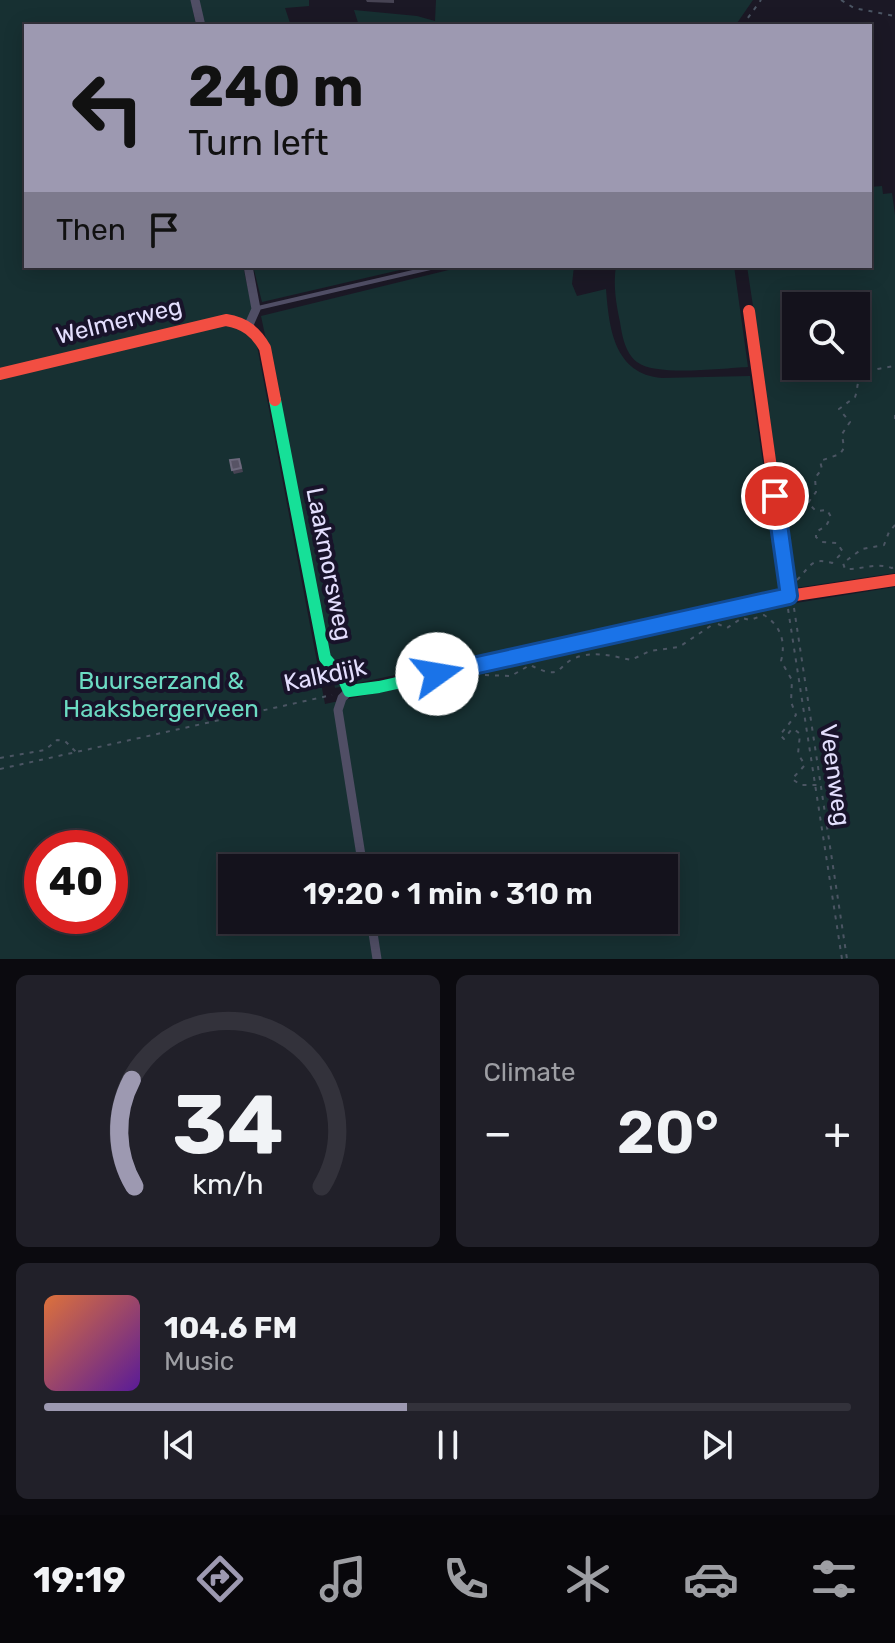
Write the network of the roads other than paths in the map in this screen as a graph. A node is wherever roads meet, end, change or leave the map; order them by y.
1 (195, 0) edge
2 (201, 24) edge
3 (248, 268) edge
4 (430, 268) edge
5 (256, 309) junction
6 (749, 311) dead end
7 (248, 327) junction
8 (0, 374) edge
9 (895, 580) edge
10 (788, 592) junction
11 (349, 691) junction
12 (361, 854) edge
13 (373, 934) edge
14 (377, 959) edge

1 - 2 street
3 - 5 street
4 - 5 lane
5 - 7 street
6 - 10 street
7 - 8 street, Welmerweg
7 - 11 street, Laakmorsweg
9 - 10 street, Kalkdijk
10 - 11 street, Kalkdijk
11 - 12 street
13 - 14 street

